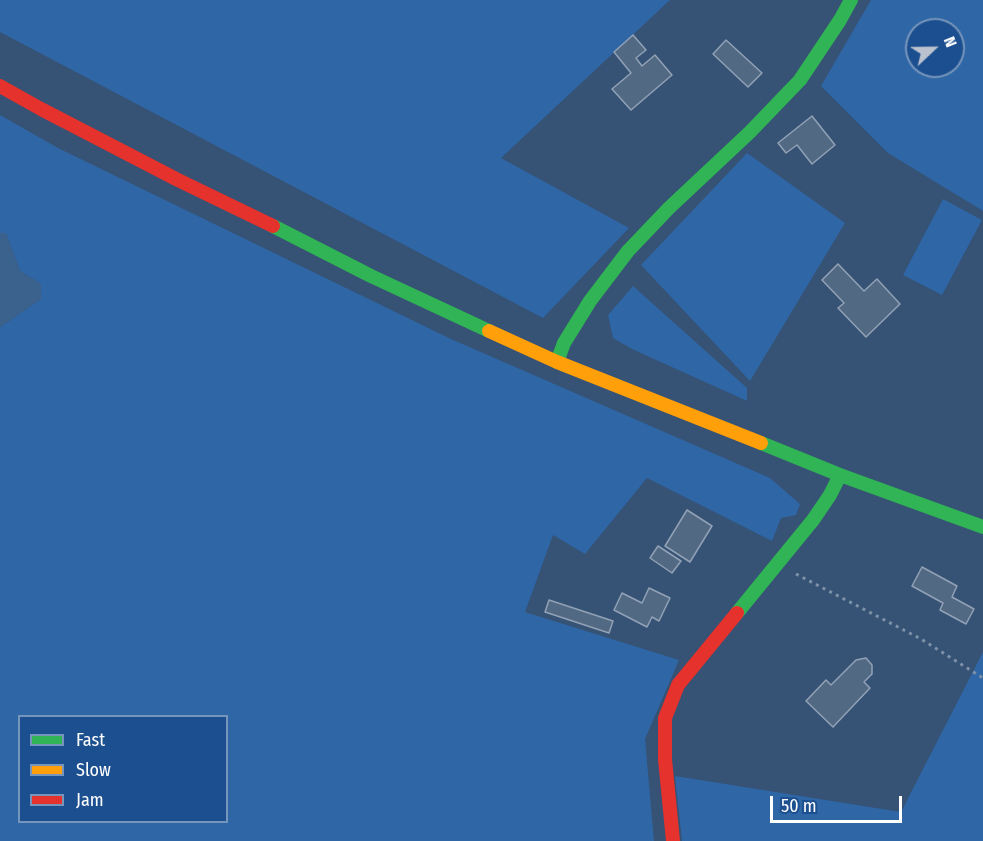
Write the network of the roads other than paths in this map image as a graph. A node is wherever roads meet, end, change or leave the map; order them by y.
1 (851, 0) edge
2 (0, 86) edge
3 (557, 362) junction
4 (840, 475) junction
5 (983, 527) edge
6 (673, 841) edge

1 - 3 main road
2 - 3 main road
3 - 4 main road
4 - 5 main road
4 - 6 main road

